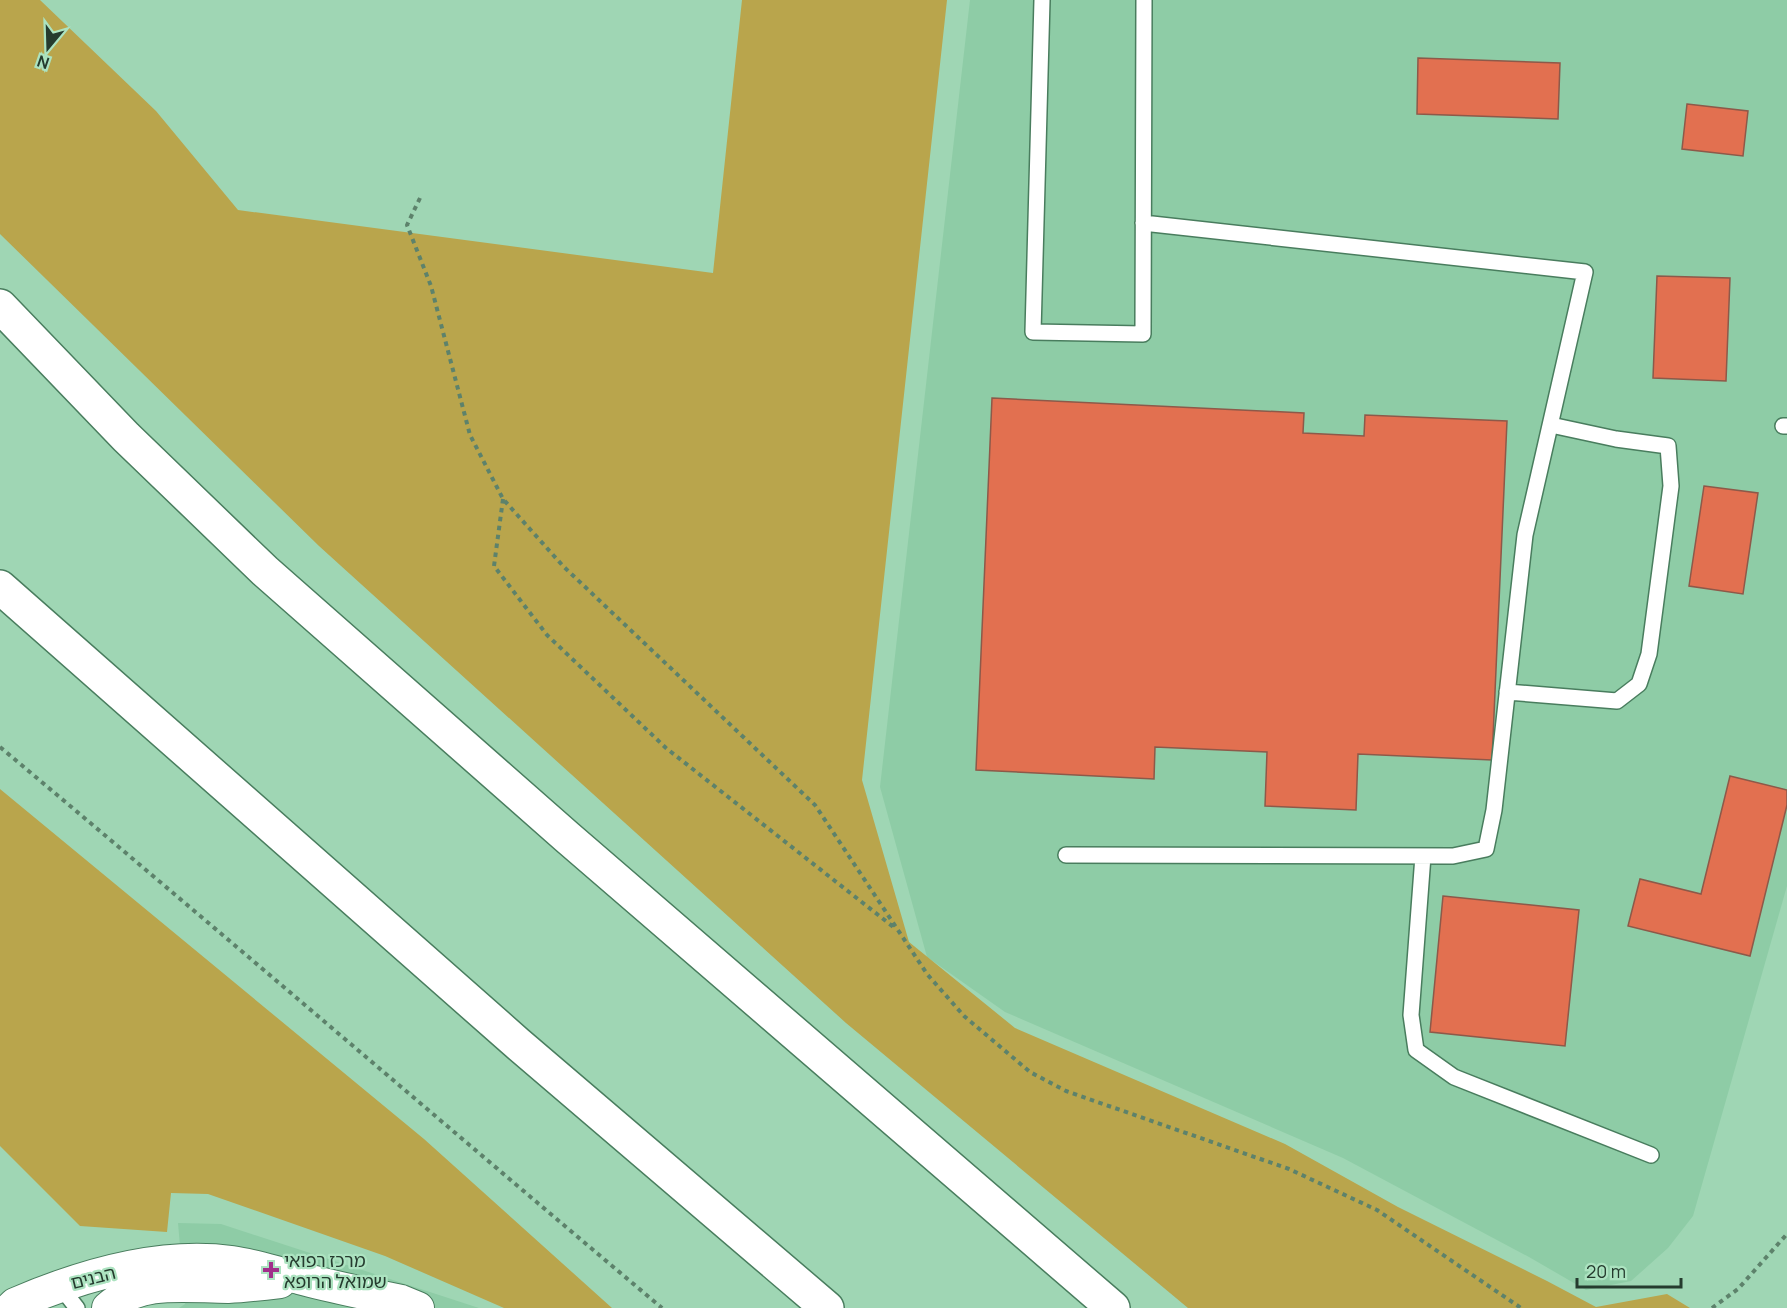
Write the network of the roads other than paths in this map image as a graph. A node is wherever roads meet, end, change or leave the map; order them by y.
1 (1042, 0) edge
2 (1143, 0) edge
3 (1143, 223) junction
4 (0, 306) edge
5 (1551, 425) junction
6 (0, 587) edge
7 (1507, 692) junction
8 (1066, 855) dead end
9 (1424, 856) junction
10 (1651, 1155) dead end
11 (182, 1273) junction
12 (68, 1297) edge
13 (11, 1308) edge
14 (108, 1308) edge
15 (418, 1308) edge
16 (827, 1308) edge
17 (1113, 1308) edge

1 - 3 lane
2 - 3 lane
3 - 5 lane
4 - 17 highway
5 - 7 lane
5 - 7 lane
6 - 16 highway
7 - 9 lane
8 - 9 lane
9 - 10 lane
11 - 12 street, הבנים
11 - 14 street, הבנים
11 - 15 street
12 - 13 street, הבנים

